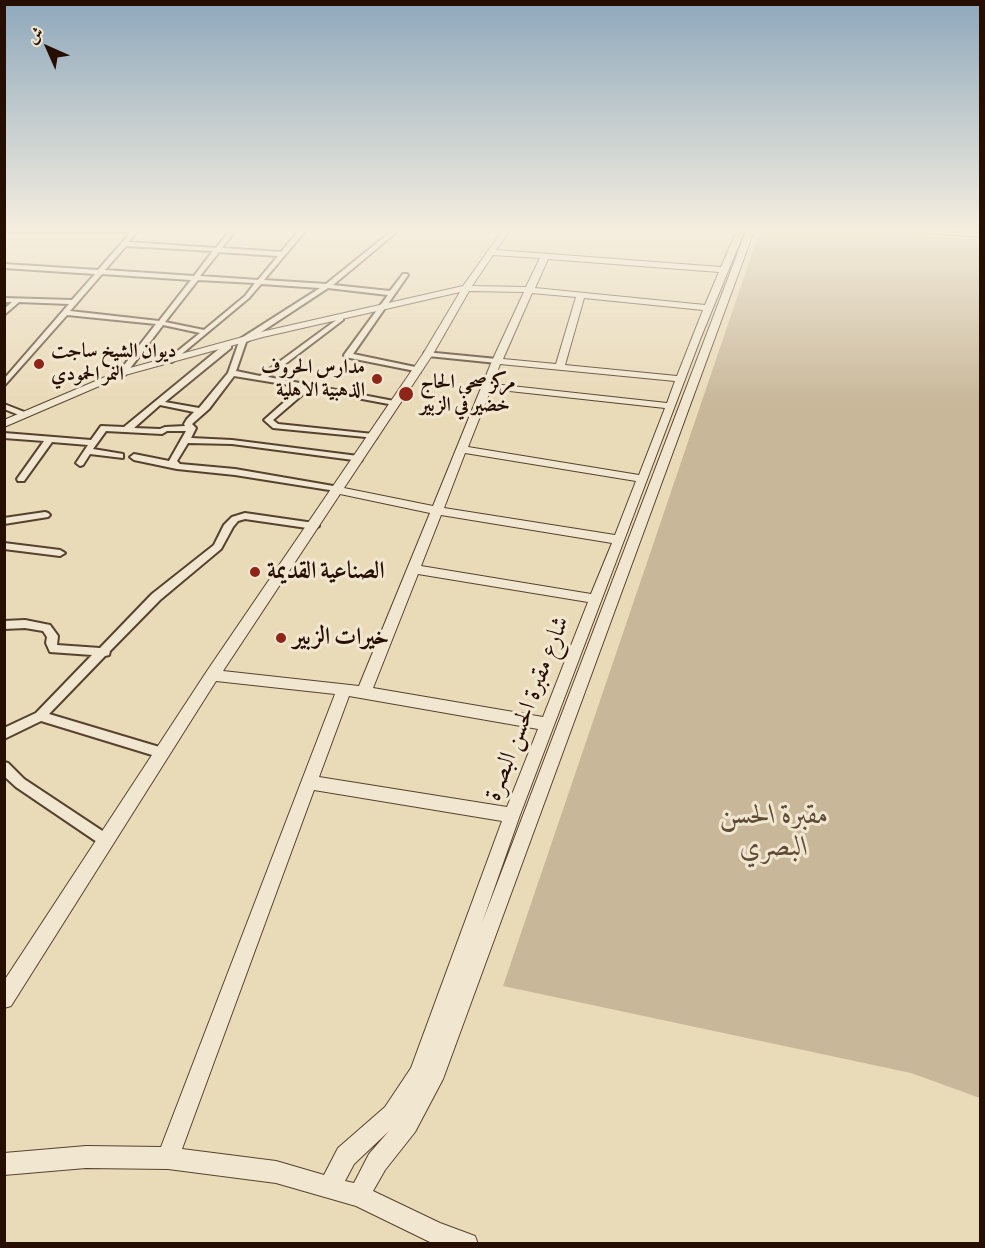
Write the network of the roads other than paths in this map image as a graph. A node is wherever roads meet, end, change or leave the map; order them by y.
1 (87, 288) edge
2 (188, 288) edge
3 (254, 288) edge
4 (324, 288) edge
5 (348, 288) edge
6 (395, 288) edge
7 (465, 288) edge
8 (466, 288) edge
9 (474, 288) edge
10 (717, 288) edge
11 (725, 288) edge
12 (530, 290) junction
13 (392, 293) junction
14 (581, 294) junction
15 (4, 300) edge
16 (18, 300) junction
17 (75, 302) junction
18 (710, 308) junction
19 (381, 309) junction
20 (4, 313) edge
21 (66, 313) junction
22 (341, 318) junction
23 (162, 323) junction
24 (206, 332) junction
25 (703, 338) junction
26 (243, 341) junction
27 (228, 346) junction
28 (428, 354) junction
29 (172, 360) junction
30 (497, 361) junction
31 (560, 366) junction
32 (417, 370) junction
33 (122, 373) junction
34 (232, 373) junction
35 (8, 376) edge
36 (262, 378) junction
37 (681, 379) junction
38 (4, 384) edge
39 (307, 386) junction
40 (488, 386) junction
41 (160, 403) junction
42 (394, 403) junction
43 (4, 406) edge
44 (671, 406) junction
45 (200, 411) junction
46 (24, 415) junction
47 (4, 424) edge
48 (192, 428) junction
49 (127, 429) junction
50 (4, 435) edge
51 (373, 436) junction
52 (49, 440) junction
53 (185, 440) junction
54 (90, 447) junction
55 (663, 447) junction
56 (461, 449) junction
57 (120, 456) dead end
58 (134, 458) dead end
59 (358, 459) junction
60 (81, 463) dead end
61 (173, 464) junction
62 (21, 479) dead end
63 (643, 479) junction
64 (339, 490) junction
65 (438, 511) junction
66 (45, 515) dead end
67 (4, 521) edge
68 (314, 526) junction
69 (618, 540) junction
70 (4, 546) edge
71 (60, 553) dead end
72 (414, 569) junction
73 (595, 599) junction
74 (4, 625) edge
75 (105, 652) junction
76 (212, 675) junction
77 (344, 690) junction
78 (364, 692) junction
79 (40, 716) junction
80 (547, 724) junction
81 (4, 734) edge
82 (162, 753) junction
83 (4, 767) edge
84 (308, 782) junction
85 (512, 815) junction
86 (105, 840) junction
87 (4, 999) edge
88 (168, 1158) junction
89 (4, 1164) edge
90 (330, 1186) junction
91 (358, 1196) junction
92 (467, 1244) edge

1 - 17 street
2 - 23 street
3 - 24 street
4 - 26 street
5 - 13 street
6 - 13 street
7 - 19 street
8 - 28 street
9 - 12 street
10 - 18 street, شارع مقبرة الحسن البصرة
11 - 25 street, شارع مقبرة الحسن البصرة
12 - 14 street
12 - 30 street
13 - 19 street
14 - 18 street
14 - 31 street
15 - 16 street
16 - 17 street
16 - 20 street
17 - 21 street
18 - 25 street, شارع مقبرة الحسن البصرة
19 - 22 street
19 - 32 street
21 - 23 street
21 - 35 street
22 - 26 street
22 - 36 street
23 - 24 street
23 - 33 street
24 - 29 street
25 - 37 street, شارع مقبرة الحسن البصرة
25 - 55 street, شارع مقبرة الحسن البصرة
26 - 27 street
26 - 34 street
27 - 29 street
27 - 41 street
28 - 30 street
28 - 32 street
29 - 33 street
30 - 31 street
30 - 40 street
31 - 37 street
32 - 42 street
33 - 46 street
34 - 36 street
34 - 45 street
35 - 38 street
36 - 39 street
37 - 44 street, شارع مقبرة الحسن البصرة
39 - 42 street
39 - 51 street
40 - 44 street
40 - 56 street
41 - 45 street
41 - 49 street
42 - 51 street
43 - 46 street
44 - 55 street, شارع مقبرة الحسن البصرة
45 - 48 street
46 - 47 street
48 - 49 street
48 - 53 street
49 - 54 street
50 - 52 street
51 - 59 street
52 - 54 street
52 - 62 street
53 - 59 street
53 - 61 street
54 - 57 street
54 - 60 street
55 - 63 street, شارع مقبرة الحسن البصرة
55 - 91 street, شارع مقبرة الحسن البصرة
56 - 63 street
56 - 65 street
58 - 61 street
59 - 64 street
61 - 64 street
63 - 69 street, شارع مقبرة الحسن البصرة
64 - 65 street
64 - 68 street
65 - 69 street
65 - 72 street
66 - 67 street
68 - 75 street
68 - 76 street
69 - 73 street, شارع مقبرة الحسن البصرة
70 - 71 street
72 - 73 street
72 - 78 street
73 - 80 street, شارع مقبرة الحسن البصرة
74 - 75 street
75 - 79 street
76 - 77 street
76 - 82 street
77 - 78 street
77 - 84 street
78 - 80 street
79 - 81 street
79 - 82 street
80 - 85 street, شارع مقبرة الحسن البصرة
82 - 86 street
83 - 86 street
84 - 85 street
84 - 88 street
85 - 90 street, شارع مقبرة الحسن البصرة
86 - 87 street
88 - 89 street
88 - 90 street
90 - 91 street
91 - 92 street

